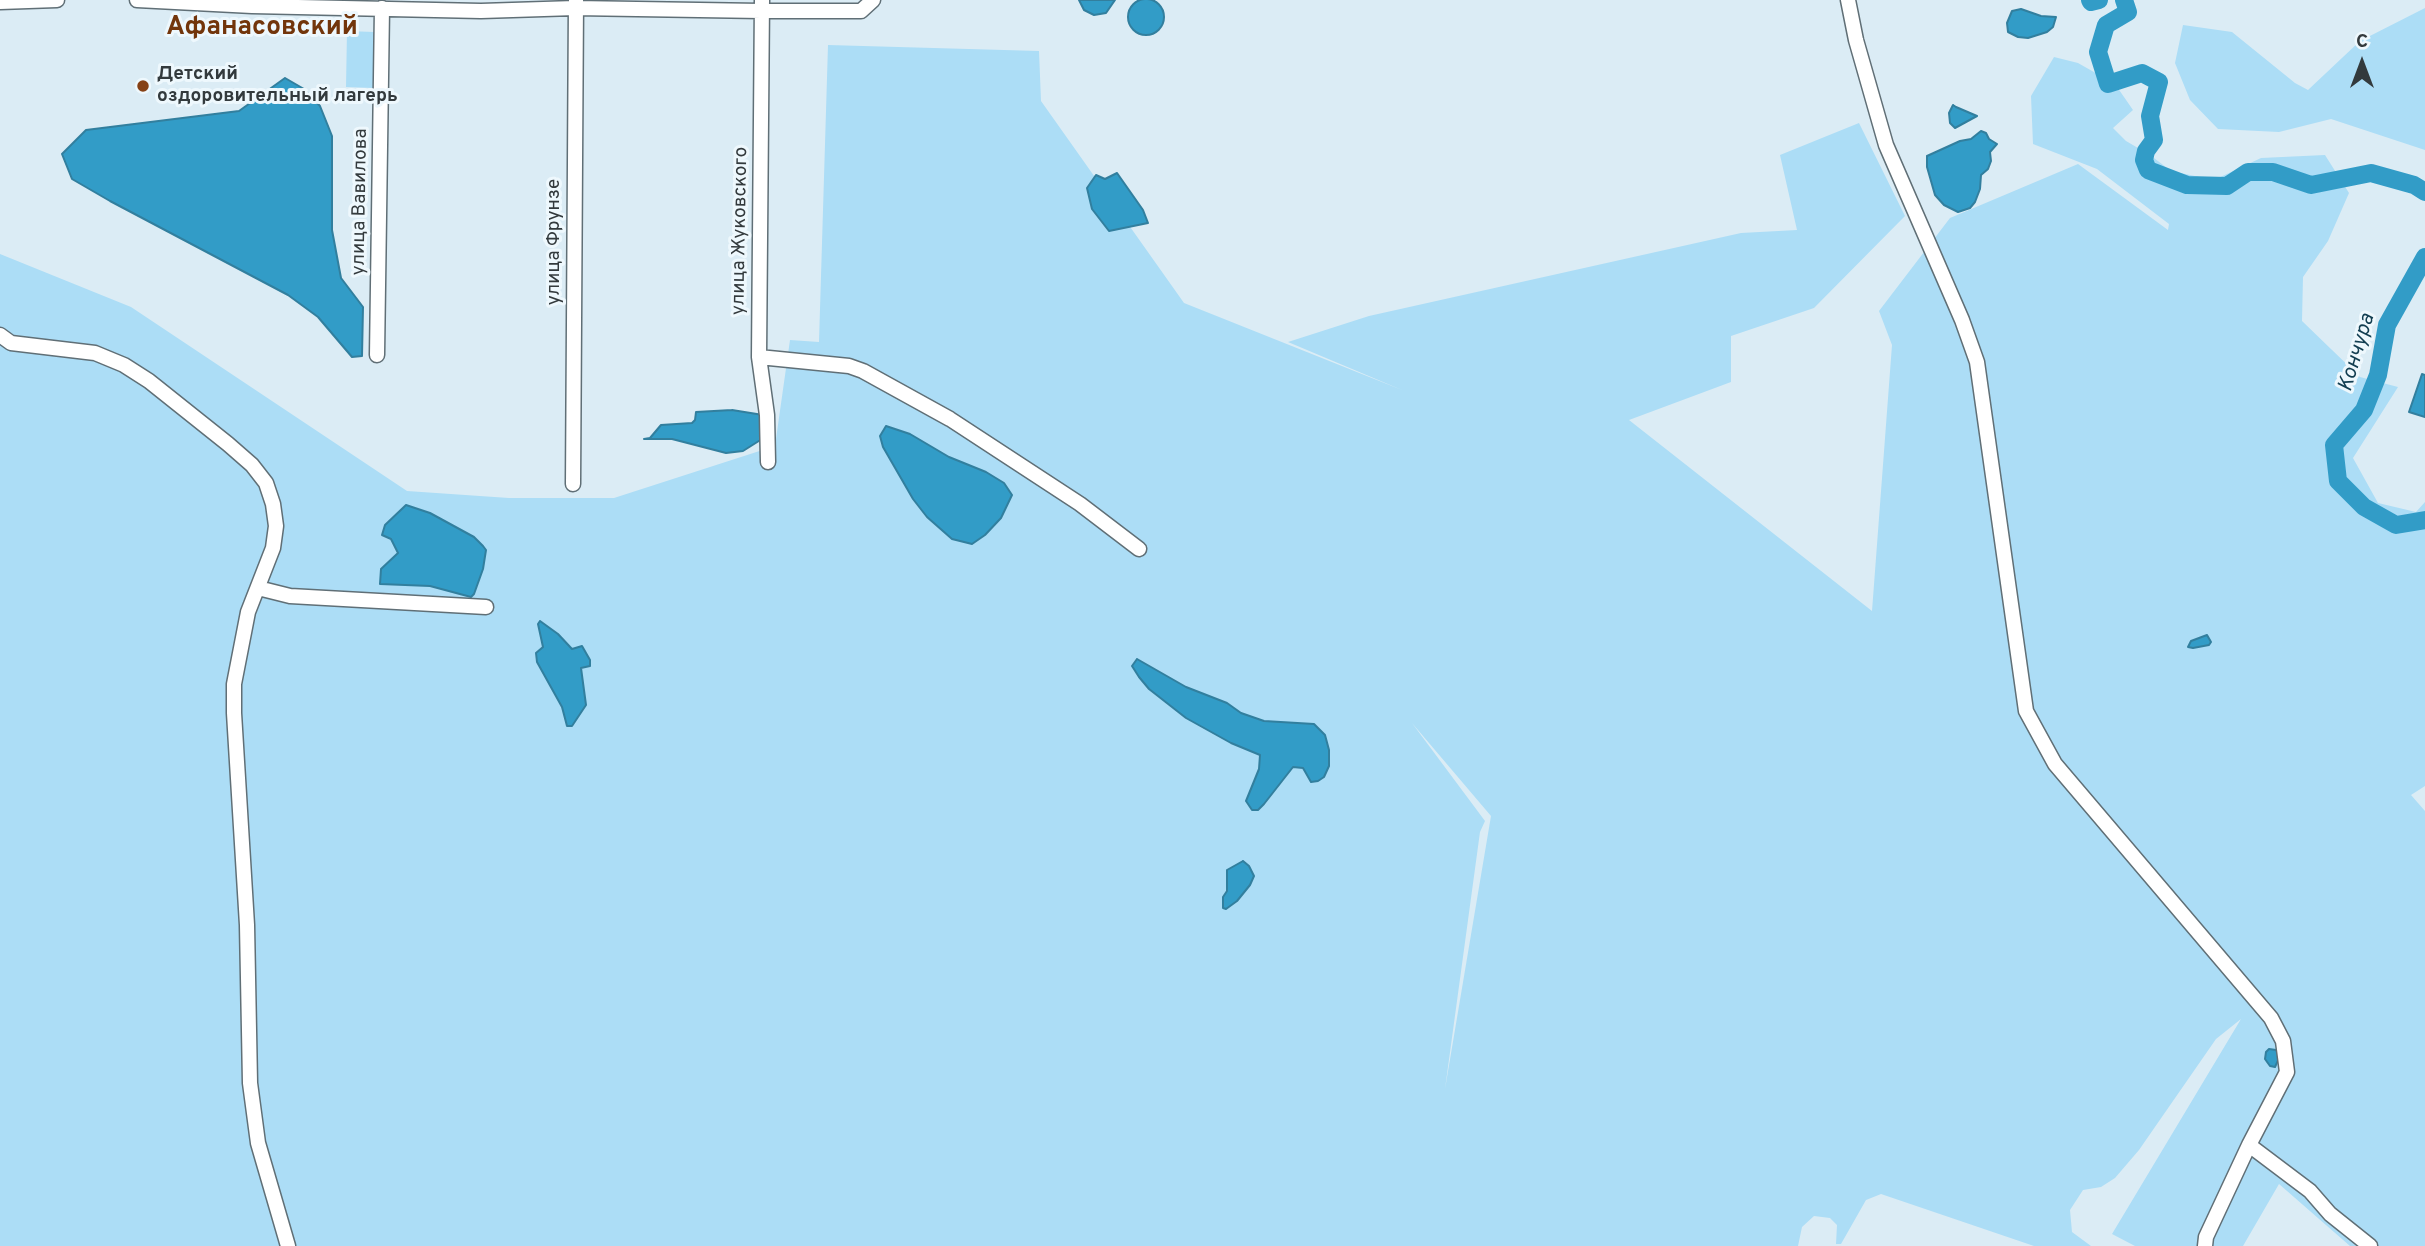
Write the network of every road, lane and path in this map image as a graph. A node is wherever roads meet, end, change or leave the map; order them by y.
1 (57, 0) edge
2 (137, 0) edge
3 (873, 0) edge
4 (1848, 0) edge
5 (4, 2) edge
6 (252, 3) edge
7 (575, 4) edge
8 (762, 6) edge
9 (383, 8) junction
10 (0, 335) edge
11 (377, 355) dead end
12 (759, 357) junction
13 (768, 462) dead end
14 (573, 484) dead end
15 (1139, 549) dead end
16 (258, 588) junction
17 (486, 607) dead end
18 (2249, 1145) junction
19 (288, 1246) edge
20 (2205, 1246) edge
21 (2370, 1246) edge

1 - 5 street
2 - 6 street
3 - 8 street
4 - 18 street
6 - 9 street
7 - 8 street
7 - 9 street
7 - 14 street, улица Фрунзе
8 - 12 street, улица Жуковского
9 - 11 street, улица Вавилова
10 - 16 street
12 - 13 street, улица Жуковского
12 - 15 street
16 - 17 street
16 - 19 street
18 - 20 street
18 - 21 street

